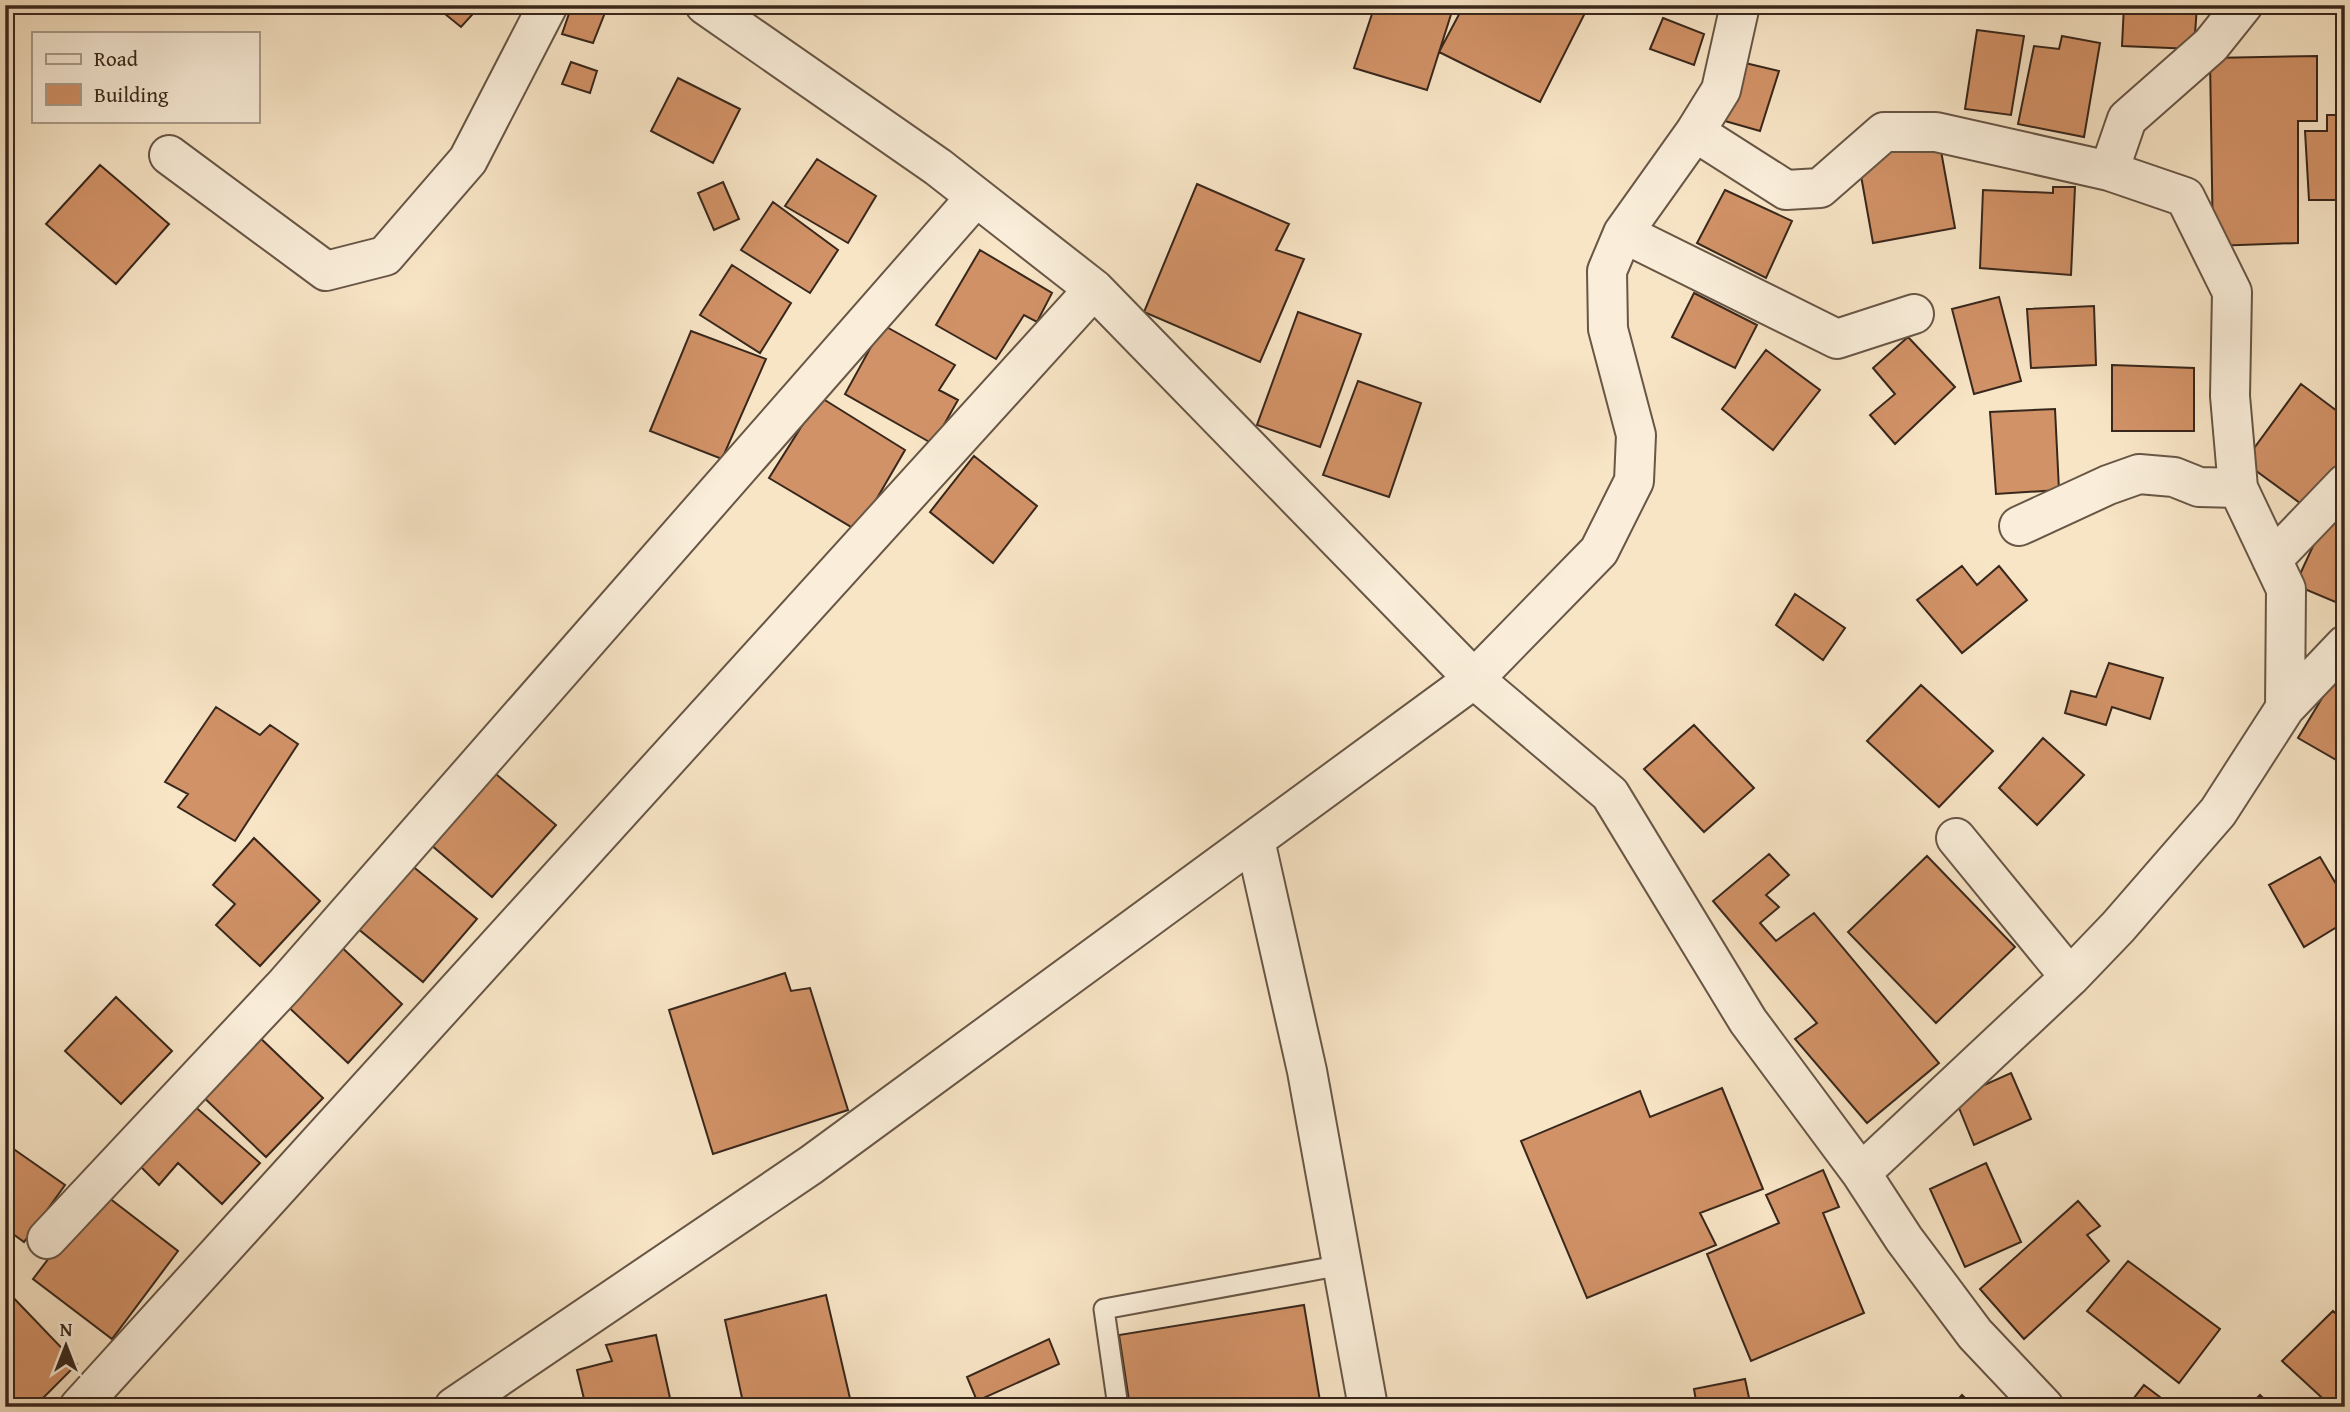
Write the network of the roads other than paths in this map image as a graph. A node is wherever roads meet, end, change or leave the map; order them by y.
1 (548, 5) edge
2 (705, 5) edge
3 (1740, 5) edge
4 (2244, 5) edge
5 (1695, 132) junction
6 (169, 155) dead end
7 (2109, 171) junction
8 (976, 198) junction
9 (1623, 233) junction
10 (1094, 289) junction
11 (1914, 314) dead end
12 (2345, 484) edge
13 (2238, 488) junction
14 (2018, 526) dead end
15 (2272, 560) junction
16 (2345, 645) edge
17 (1475, 679) junction
18 (2285, 708) junction
19 (1956, 838) dead end
20 (1255, 841) junction
21 (2070, 977) junction
22 (1861, 1173) junction
23 (47, 1239) dead end
24 (1342, 1265) junction
25 (79, 1407) edge
26 (454, 1407) edge
27 (1118, 1407) edge
28 (1367, 1407) edge
29 (2044, 1407) edge

1 - 6 street
2 - 8 street
3 - 5 street
4 - 7 street
5 - 7 street
5 - 9 street
7 - 13 street
8 - 10 street
8 - 23 street
9 - 11 street
9 - 17 street
10 - 17 street
10 - 25 street
12 - 15 street
13 - 14 street
13 - 15 street
15 - 18 street
16 - 18 street
17 - 20 street
17 - 22 street
18 - 21 street
19 - 21 street
20 - 24 street
20 - 26 street
21 - 22 street
22 - 29 street
24 - 27 lane
24 - 28 street

